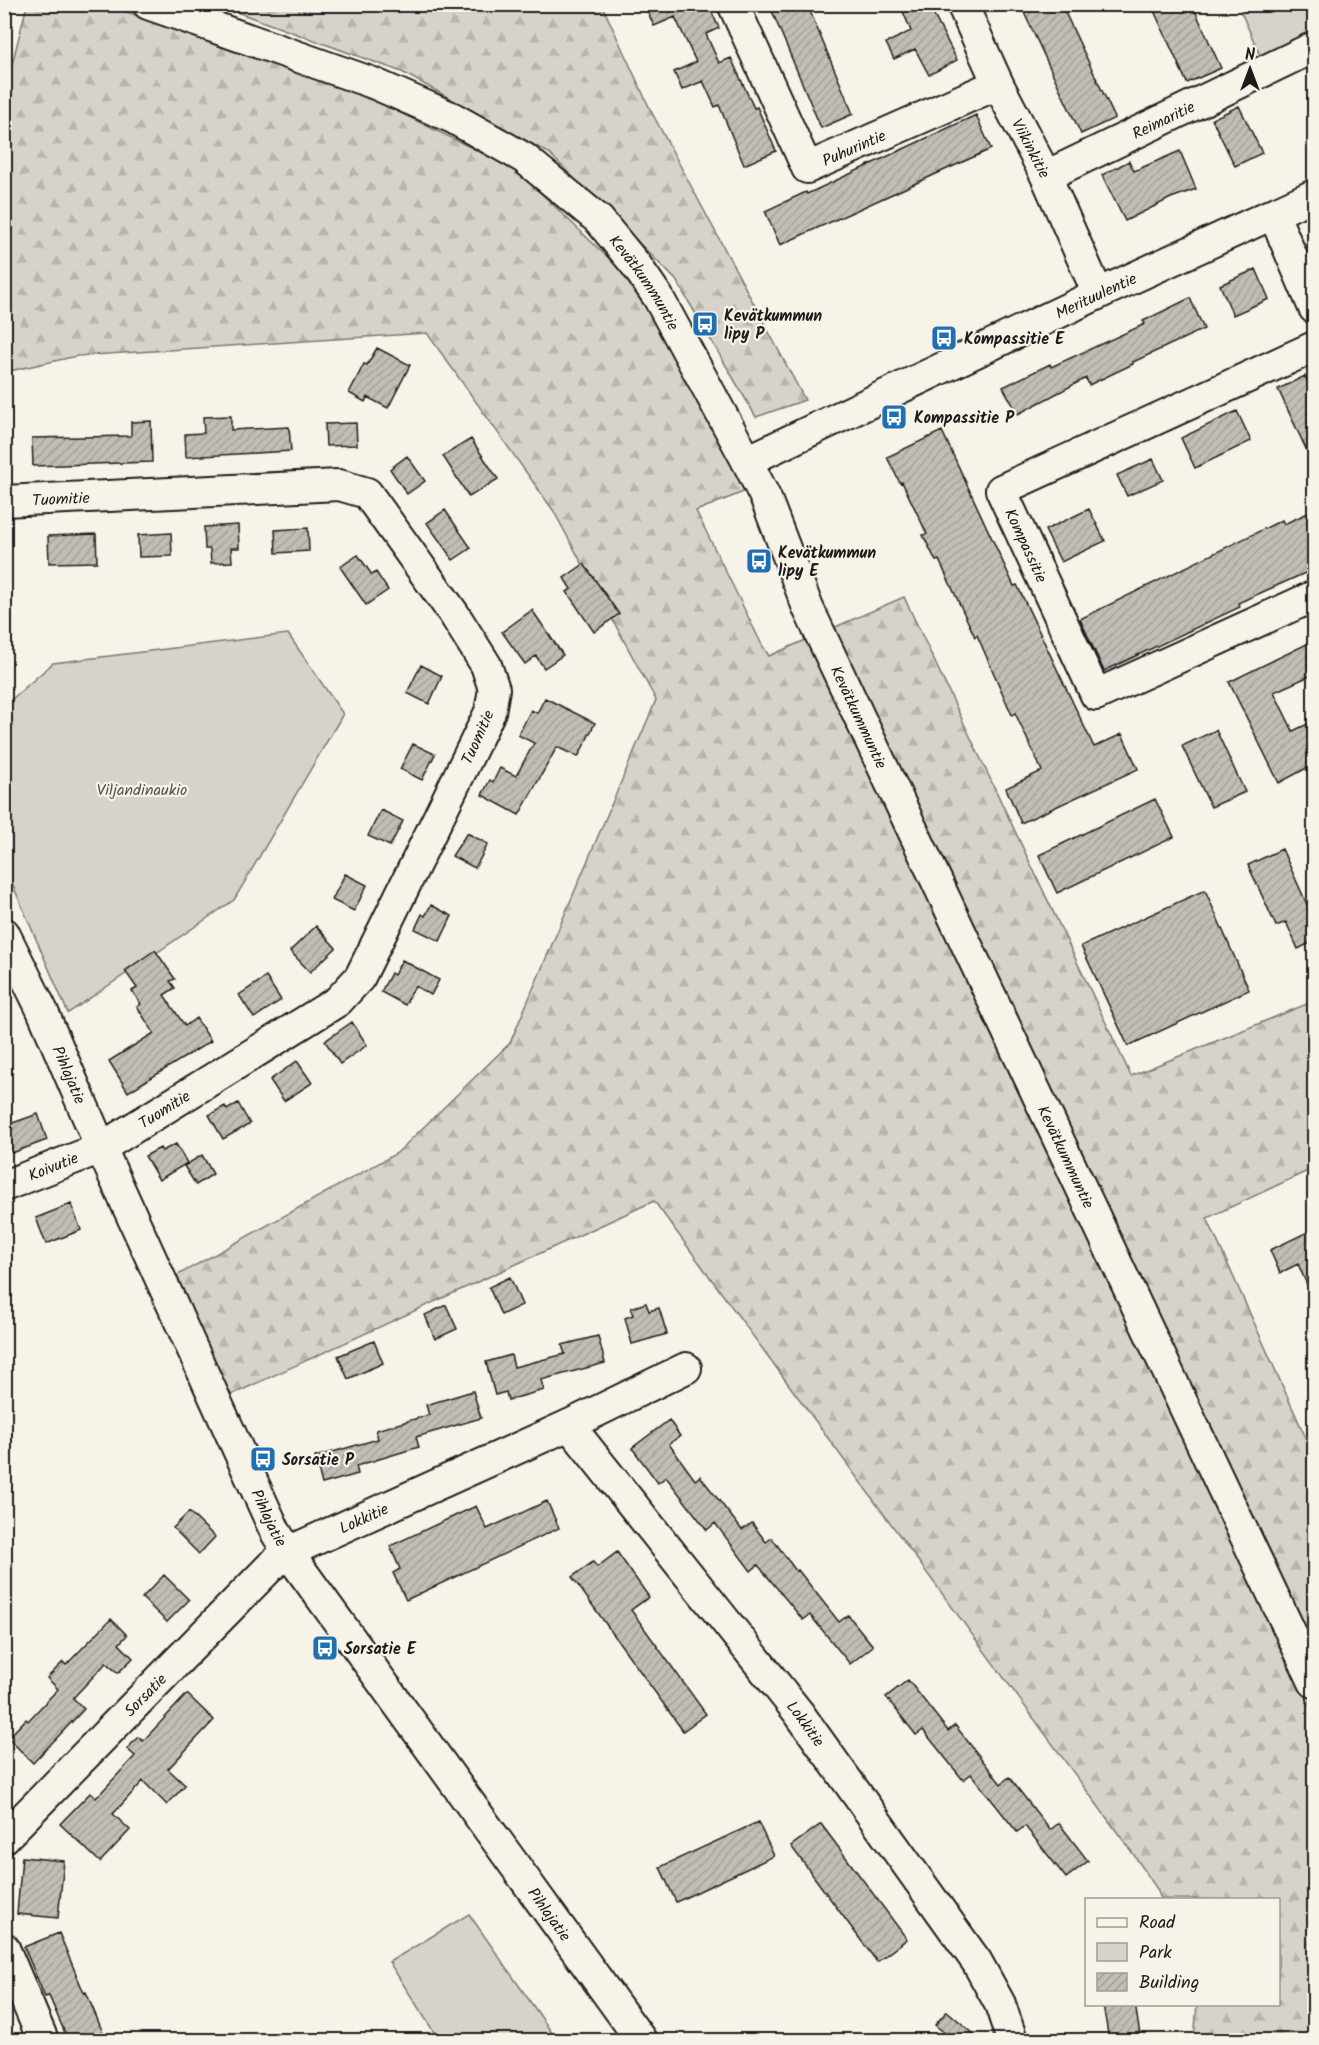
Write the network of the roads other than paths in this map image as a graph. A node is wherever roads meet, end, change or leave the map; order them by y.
1 (148, 4) edge
2 (733, 4) edge
3 (962, 4) edge
4 (1314, 47) edge
5 (998, 84) junction
6 (1046, 176) junction
7 (1314, 195) edge
8 (1274, 215) junction
9 (1098, 294) junction
10 (1314, 308) edge
11 (1314, 347) edge
12 (747, 461) junction
13 (4, 501) edge
14 (1314, 596) edge
15 (4, 933) edge
16 (101, 1148) junction
17 (4, 1186) edge
18 (686, 1368) dead end
19 (569, 1425) junction
20 (288, 1552) junction
21 (1314, 1682) edge
22 (4, 1838) edge
23 (4, 1948) edge
24 (43, 2040) edge
25 (641, 2040) edge
26 (1012, 2040) edge

1 - 12 street, Kevätkummuntie
2 - 5 street, Puhurintie
3 - 5 street, Viikinkitie
4 - 6 street, Reimaritie
5 - 6 street, Viikinkitie
6 - 9 street, Viikinkitie
7 - 8 street, Merituulentie
8 - 9 street, Merituulentie
8 - 10 street
9 - 12 street, Merituulentie
11 - 14 street, Kompassitie
12 - 21 street, Kevätkummuntie
13 - 16 street, Tuomitie
15 - 16 street, Pihlajatie
16 - 17 street, Koivutie
16 - 20 street, Pihlajatie
18 - 19 street, Lokkitie
19 - 20 street, Lokkitie
19 - 26 street, Lokkitie
20 - 22 street, Sorsatie
20 - 25 street, Pihlajatie
23 - 24 street

